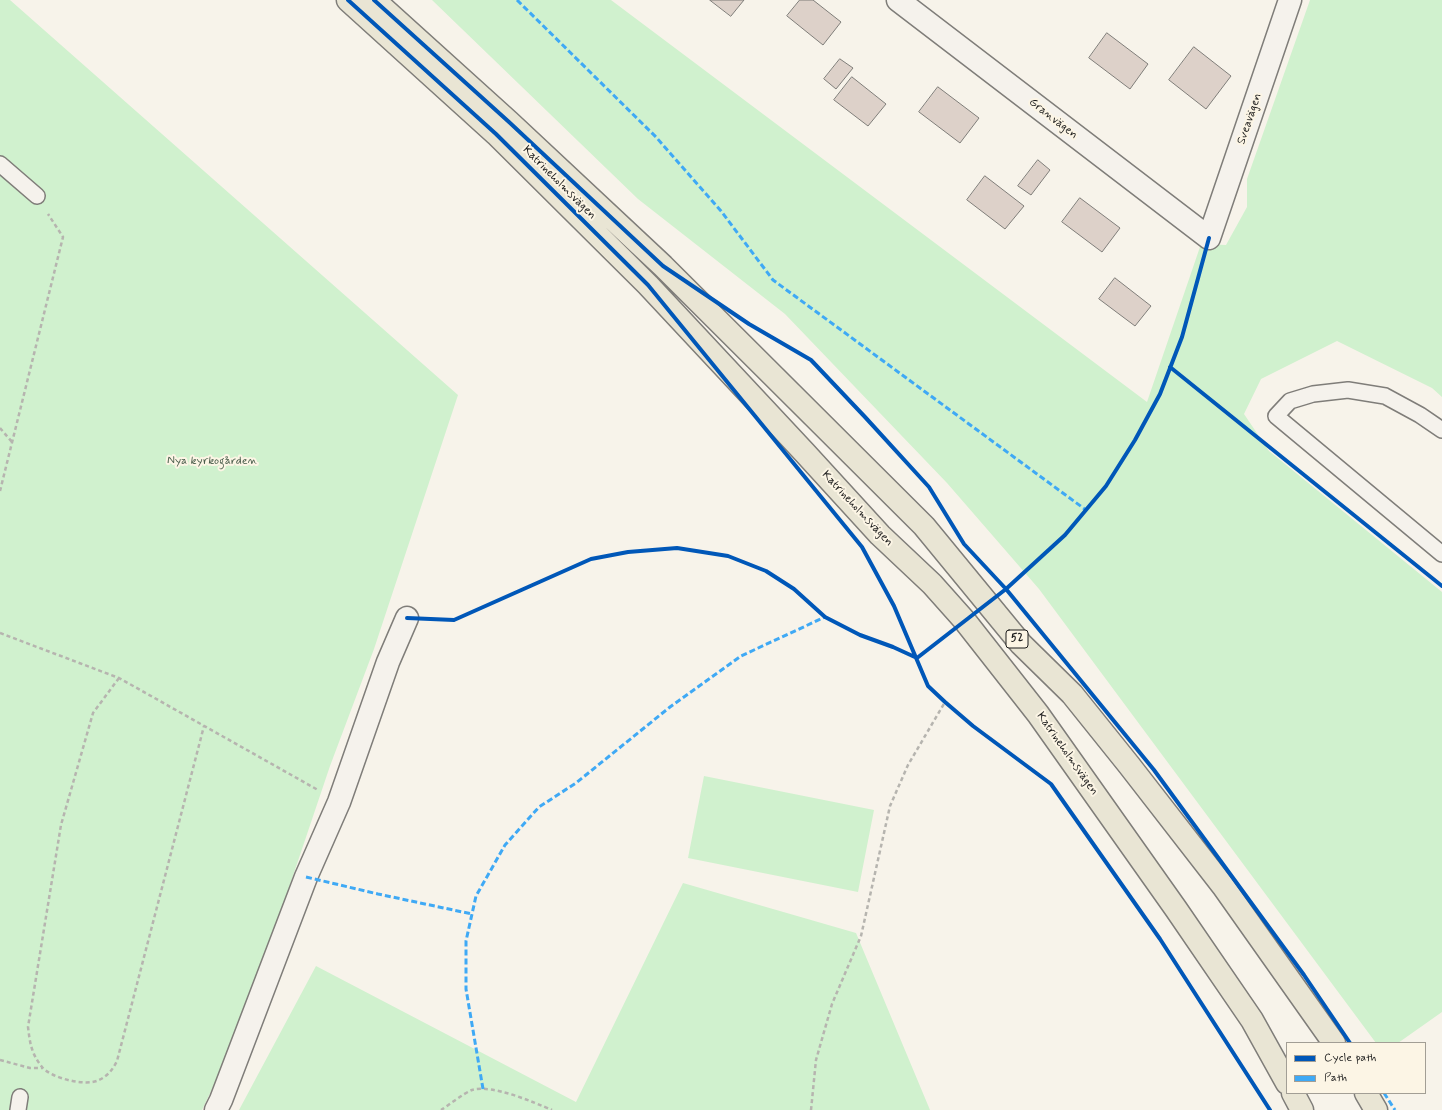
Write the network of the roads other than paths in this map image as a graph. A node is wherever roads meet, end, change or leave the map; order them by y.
1 (348, 0) edge
2 (374, 0) edge
3 (898, 0) edge
4 (1290, 0) edge
5 (0, 164) edge
6 (38, 196) road end
7 (1208, 238) joint
8 (1442, 430) edge
9 (1442, 554) edge
10 (407, 618) dead end
11 (1333, 1042) edge
12 (1286, 1081) edge
13 (1294, 1094) edge
14 (1367, 1094) edge
15 (216, 1110) edge
16 (1302, 1110) edge
17 (1376, 1110) edge

1 - 12 main road, Katrineholmsvägen / 52
2 - 11 main road, Katrineholmsvägen / 52
3 - 7 street, Granvägen
4 - 7 street, Sveavägen
5 - 6 lane
8 - 9 lane
10 - 15 street
13 - 16 main road
14 - 17 main road

